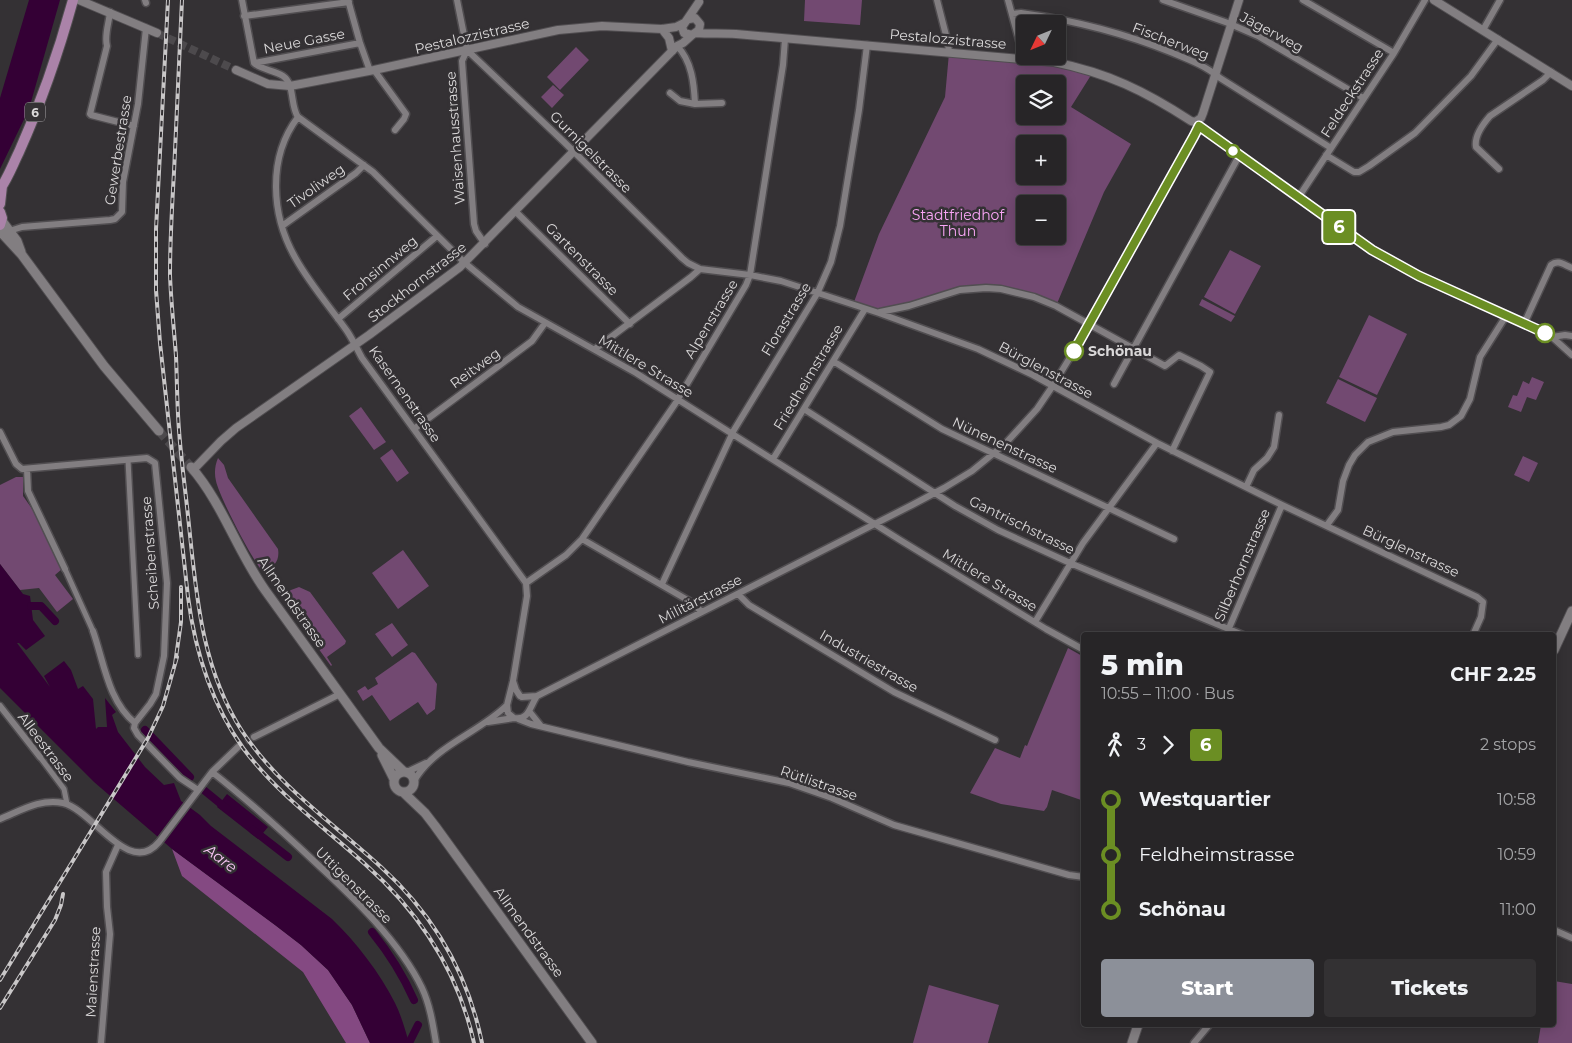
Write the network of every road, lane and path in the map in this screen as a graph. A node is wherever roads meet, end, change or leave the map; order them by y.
1 (74, 0) edge
2 (79, 0) edge
3 (242, 0) edge
4 (457, 0) edge
5 (937, 0) edge
6 (1008, 0) edge
7 (1163, 0) edge
8 (1239, 0) edge
9 (1303, 0) edge
10 (1425, 0) edge
11 (1434, 0) edge
12 (1500, 0) edge
13 (349, 1) edge
14 (699, 1) edge
15 (110, 12) junction
16 (1012, 14) junction
17 (244, 16) junction
18 (686, 21) junction
19 (699, 23) junction
20 (1231, 24) junction
21 (146, 28) junction
22 (662, 29) junction
23 (1016, 29) edge
24 (1483, 30) junction
25 (158, 33) tunnel mouth
26 (689, 33) junction
27 (718, 33) junction
28 (785, 39) junction
29 (1498, 39) junction
30 (360, 43) junction
31 (867, 45) junction
32 (675, 49) junction
33 (467, 50) junction
34 (949, 53) junction
35 (1394, 53) junction
36 (1016, 58) edge
37 (254, 64) junction
38 (1066, 64) edge
39 (236, 70) tunnel mouth
40 (372, 70) junction
41 (1551, 72) junction
42 (1215, 74) junction
43 (290, 86) junction
44 (1572, 86) edge
45 (670, 93) dead end
46 (1363, 98) junction
47 (694, 104) junction
48 (722, 104) dead end
49 (298, 117) junction
50 (1198, 124) junction
51 (134, 126) junction
52 (395, 130) dead end
53 (1331, 148) junction
54 (574, 152) junction
55 (1326, 155) junction
56 (1239, 156) junction
57 (364, 166) junction
58 (1500, 169) dead end
59 (1, 188) edge
60 (1298, 198) junction
61 (0, 204) edge
62 (516, 212) junction
63 (2, 225) edge
64 (282, 226) junction
65 (437, 236) junction
66 (484, 244) junction
67 (465, 263) junction
68 (1572, 268) edge
69 (700, 269) junction
70 (750, 275) junction
71 (817, 294) junction
72 (907, 306) junction
73 (865, 309) junction
74 (879, 312) junction
75 (1506, 316) junction
76 (338, 318) junction
77 (903, 321) junction
78 (544, 323) junction
79 (1090, 323) junction
80 (630, 324) junction
81 (1524, 324) junction
82 (1552, 337) junction
83 (1572, 338) edge
84 (355, 344) junction
85 (1133, 348) junction
86 (595, 349) junction
87 (1571, 354) edge
88 (833, 361) junction
89 (1114, 384) dead end
90 (1052, 386) junction
91 (678, 399) junction
92 (804, 409) junction
93 (1279, 415) dead end
94 (414, 429) junction
95 (159, 431) tunnel mouth
96 (0, 432) edge
97 (733, 434) junction
98 (1157, 443) junction
99 (1172, 451) junction
100 (992, 454) junction
101 (773, 459) junction
102 (128, 460) junction
103 (27, 469) junction
104 (192, 469) joint
105 (1246, 487) junction
106 (934, 493) junction
107 (1282, 505) junction
108 (1109, 508) junction
109 (875, 524) junction
110 (1327, 525) junction
111 (582, 539) junction
112 (1174, 539) dead end
113 (1070, 563) junction
114 (65, 568) joint
115 (526, 583) junction
116 (662, 584) junction
117 (738, 594) junction
118 (1572, 611) edge
119 (702, 612) junction
120 (1034, 622) junction
121 (93, 631) joint
122 (1227, 632) edge
123 (1474, 632) edge
124 (1556, 646) edge
125 (1081, 648) edge
126 (138, 655) dead end
127 (513, 681) junction
128 (340, 694) junction
129 (521, 696) junction
130 (537, 696) junction
131 (508, 703) junction
132 (0, 706) edge
133 (529, 709) junction
134 (516, 719) junction
135 (488, 722) junction
136 (135, 723) junction
137 (542, 727) junction
138 (254, 737) tunnel mouth
139 (995, 740) dead end
140 (238, 747) tunnel mouth
141 (379, 748) junction
142 (40, 757) joint
143 (428, 762) junction
144 (212, 772) junction
145 (405, 772) junction
146 (394, 779) junction
147 (414, 783) junction
148 (200, 787) junction
149 (403, 792) junction
150 (67, 804) junction
151 (425, 813) junction
152 (0, 819) edge
153 (118, 845) junction
154 (1081, 877) edge
155 (1556, 931) edge
156 (1572, 938) edge
157 (1137, 1027) edge
158 (1208, 1027) edge
159 (101, 1043) edge
160 (436, 1043) edge
161 (592, 1043) edge
162 (1132, 1043) edge
163 (1194, 1043) edge

1 - 59 main road, 6
2 - 15 street
3 - 17 street
4 - 33 street, Waisenhausstrasse
5 - 34 street
6 - 16 street
7 - 20 street, Jägerweg
8 - 20 street
9 - 35 street
10 - 35 street, Feldeckstrasse
11 - 24 street
12 - 24 street
13 - 17 street
13 - 30 street
14 - 18 street
14 - 19 street
15 - 21 street
15 - 51 street
16 - 23 street
16 - 42 street, Fischerweg
17 - 37 street
18 - 19 street
18 - 22 street, Pestalozzistrasse
18 - 26 street
19 - 26 street
19 - 27 street, Pestalozzistrasse
20 - 42 street
20 - 46 street, Jägerweg
21 - 25 street
21 - 51 street, Gewerbestrasse
22 - 26 street, Pestalozzistrasse
22 - 32 street
22 - 33 street, Pestalozzistrasse
24 - 29 street
26 - 27 street, Pestalozzistrasse
26 - 32 street, Stockhornstrasse
27 - 28 street, Pestalozzistrasse
28 - 31 street, Pestalozzistrasse
28 - 70 street, Alpenstrasse
29 - 41 street
29 - 55 street
30 - 37 street, Neue Gasse
30 - 40 street
31 - 34 street, Pestalozzistrasse
31 - 71 street, Florastrasse
32 - 47 street
32 - 54 street, Stockhornstrasse
33 - 40 street, Pestalozzistrasse
33 - 54 street, Gurnigelstrasse
33 - 66 street, Waisenhausstrasse
34 - 36 street, Pestalozzistrasse
35 - 46 street, Feldeckstrasse
37 - 43 street
38 - 50 street, Pestalozzistrasse
39 - 43 street
40 - 43 street, Pestalozzistrasse
40 - 52 street
41 - 44 street
41 - 58 street
42 - 50 street
42 - 53 street, Fischerweg
43 - 49 street
45 - 47 street
46 - 53 street, Feldeckstrasse
47 - 48 street
49 - 57 street, Mittlere Strasse
49 - 64 street, Kasernenstrasse
50 - 56 street, Pestalozzistrasse
50 - 79 street, Militärstrasse
51 - 63 street, Gewerbestrasse
53 - 55 street, Feldeckstrasse
54 - 62 street, Stockhornstrasse
54 - 69 street, Gurnigelstrasse
55 - 60 street, Feldeckstrasse
56 - 60 street, Pestalozzistrasse
56 - 85 street
57 - 64 street, Tivoliweg
57 - 65 street, Mittlere Strasse
59 - 61 main road, 6
60 - 75 street, Pestalozzistrasse
62 - 66 street, Stockhornstrasse
62 - 80 street, Gartenstrasse
63 - 95 main road
64 - 76 street, Kasernenstrasse
65 - 67 street, Mittlere Strasse
65 - 76 street, Frohsinnweg
66 - 67 street, Stockhornstrasse
67 - 78 street, Mittlere Strasse
67 - 84 street, Stockhornstrasse
68 - 81 street
69 - 70 street, Bürglenstrasse
69 - 80 street
70 - 71 street, Bürglenstrasse
70 - 91 street, Alpenstrasse
71 - 73 street, Bürglenstrasse
71 - 97 street, Florastrasse
72 - 74 street
72 - 77 street
72 - 79 street
73 - 74 street, Bürglenstrasse
73 - 88 street, Friedheimstrasse
74 - 77 street, Bürglenstrasse
75 - 81 street, Pestalozzistrasse
75 - 110 street
76 - 84 street, Kasernenstrasse
77 - 90 street, Bürglenstrasse
78 - 86 street, Mittlere Strasse
78 - 94 street, Reitweg
79 - 85 street
79 - 90 street, Militärstrasse
80 - 86 street
81 - 82 street, Pestalozzistrasse
82 - 83 street, Pestalozzistrasse
82 - 87 street, Pestalozzistrasse
83 - 87 street, Pestalozzistrasse
84 - 94 street, Kasernenstrasse
84 - 104 street, Stockhornstrasse
85 - 89 street
85 - 99 street
86 - 91 street, Mittlere Strasse
88 - 92 street, Friedheimstrasse
88 - 100 street, Nünenenstrasse
90 - 98 street, Bürglenstrasse
90 - 100 street, Militärstrasse
91 - 97 street, Mittlere Strasse
91 - 111 street, Alpenstrasse
92 - 101 street, Friedheimstrasse
92 - 106 street, Gantrischstrasse
93 - 105 street
94 - 115 street, Kasernenstrasse
96 - 103 street
97 - 101 street, Mittlere Strasse
97 - 116 street, Florastrasse
98 - 99 street, Bürglenstrasse
98 - 108 street
99 - 105 street, Bürglenstrasse
100 - 106 street, Militärstrasse
100 - 108 street, Nünenenstrasse
101 - 109 street, Mittlere Strasse
102 - 103 street, Scheibenstrasse
102 - 126 street, Scheibenstrasse
102 - 136 street, Scheibenstrasse
103 - 114 street
104 - 128 main road, Allmendstrasse
105 - 107 street, Bürglenstrasse
106 - 109 street, Militärstrasse
106 - 113 street, Gantrischstrasse
107 - 110 street, Bürglenstrasse
107 - 122 street, Silberhornstrasse
108 - 112 street, Nünenenstrasse
108 - 113 street
109 - 117 street, Militärstrasse
109 - 120 street, Mittlere Strasse
110 - 123 street, Bürglenstrasse
111 - 115 street, Alpenstrasse
111 - 116 street
113 - 120 street
113 - 122 street, Gantrischstrasse
114 - 121 street
115 - 127 street
116 - 119 street
117 - 119 street, Militärstrasse
117 - 139 street, Industriestrasse
118 - 124 main road
119 - 130 street, Militärstrasse
120 - 125 street, Mittlere Strasse
121 - 136 street
127 - 129 street
127 - 131 street
128 - 138 street
128 - 141 main road, Allmendstrasse
129 - 130 street, Militärstrasse
129 - 131 street
129 - 133 street
130 - 133 street
131 - 134 street
131 - 135 street
132 - 142 street, Alleestrasse
133 - 134 street
133 - 137 street
134 - 135 street
134 - 137 street, Rütlistrasse
135 - 143 street
136 - 148 street
137 - 154 street, Rütlistrasse
140 - 144 street
141 - 145 main road, Allmendstrasse
141 - 146 main road, Allmendstrasse
142 - 150 street, Alleestrasse
143 - 145 street
143 - 147 street
144 - 148 street
144 - 160 street, Uttigenstrasse
145 - 146 main road
145 - 147 main road
146 - 149 main road
147 - 149 main road
147 - 151 main road, Allmendstrasse
148 - 153 street
149 - 151 main road, Allmendstrasse
150 - 152 street
150 - 153 street
151 - 161 main road, Allmendstrasse
153 - 159 street, Maienstrasse
155 - 156 street
157 - 162 main road
158 - 163 street

